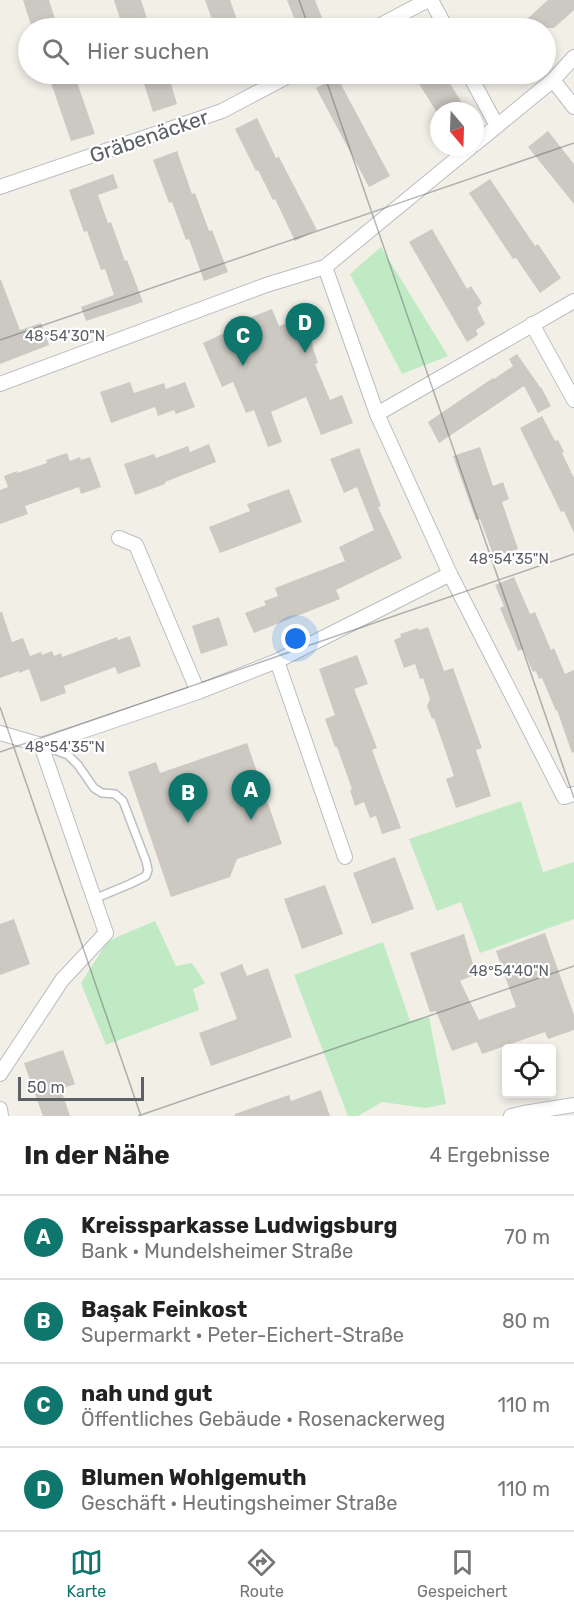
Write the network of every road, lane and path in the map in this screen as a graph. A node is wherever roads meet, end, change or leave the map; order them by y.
1 (430, 0) edge
2 (395, 18) edge
3 (440, 18) edge
4 (574, 57) edge
5 (556, 77) edge
6 (273, 84) edge
7 (474, 84) edge
8 (548, 84) edge
9 (556, 84) edge
10 (574, 107) edge
11 (497, 126) junction
12 (484, 137) edge
13 (460, 156) edge
14 (0, 187) edge
15 (325, 267) junction
16 (574, 301) edge
17 (532, 324) junction
18 (0, 384) edge
19 (574, 400) edge
20 (378, 414) junction
21 (119, 538) dead end
22 (450, 574) junction
23 (277, 661) junction
24 (198, 692) junction
25 (0, 733) edge
26 (40, 745) junction
27 (569, 795) edge
28 (345, 856) dead end
29 (94, 899) junction
30 (0, 1074) edge
31 (574, 1105) edge
32 (0, 1109) edge
33 (1, 1116) edge
34 (511, 1116) edge

1 - 2 street
1 - 3 street
4 - 5 street
6 - 14 street, Gräbenäcker
7 - 11 street
8 - 11 street
9 - 10 street
11 - 12 street
13 - 15 street
15 - 18 street
15 - 20 street
16 - 17 street
17 - 19 street
17 - 20 street
20 - 22 street
21 - 24 street
22 - 23 street
22 - 27 street
23 - 24 street
23 - 28 street
24 - 26 street
25 - 26 street
26 - 29 street
26 - 29 lane
29 - 30 street
31 - 34 street
32 - 33 street

